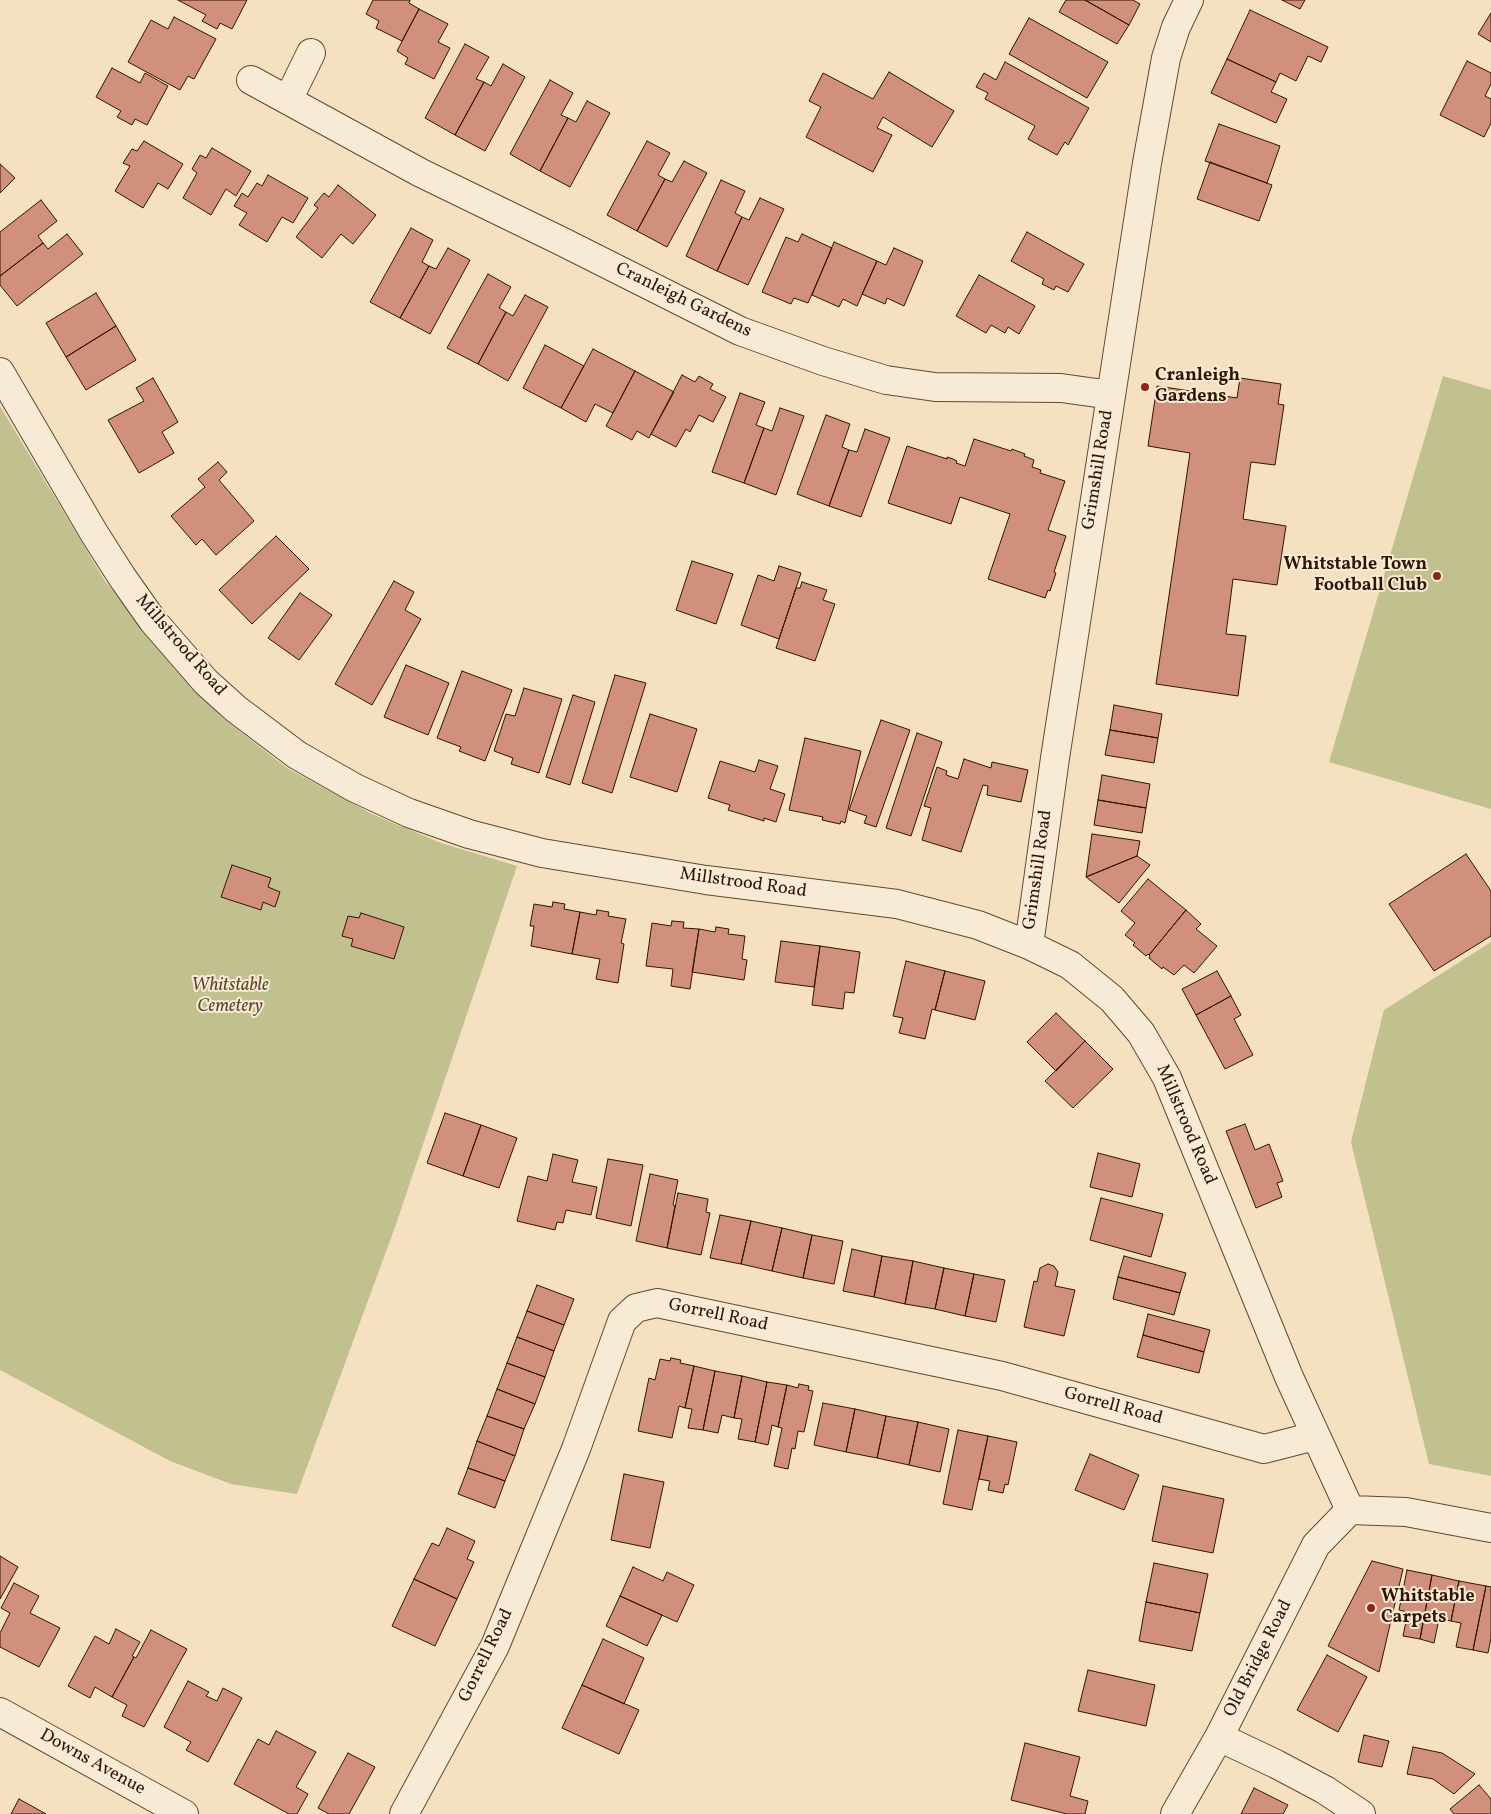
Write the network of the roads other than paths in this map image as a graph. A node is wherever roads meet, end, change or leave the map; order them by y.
1 (1189, 0) edge
2 (312, 53) dead end
3 (251, 80) dead end
4 (288, 100) junction
5 (0, 372) edge
6 (1111, 395) junction
7 (1029, 945) junction
8 (1315, 1436) junction
9 (1350, 1510) junction
10 (1491, 1528) edge
11 (0, 1712) edge
12 (1219, 1737) junction
13 (184, 1814) edge
14 (404, 1814) edge
15 (1175, 1814) edge
16 (1361, 1814) edge

1 - 6 street, Grimshill Road
2 - 4 street
3 - 4 street, Cranleigh Gardens
4 - 6 street, Cranleigh Gardens
5 - 7 street, Millstrood Road
6 - 7 street, Grimshill Road
7 - 8 street, Millstrood Road
8 - 9 street, Millstrood Road
8 - 14 street, Gorrell Road
9 - 10 street
9 - 12 street, Old Bridge Road
11 - 13 street, Downs Avenue
12 - 15 street, Old Bridge Road
12 - 16 street

